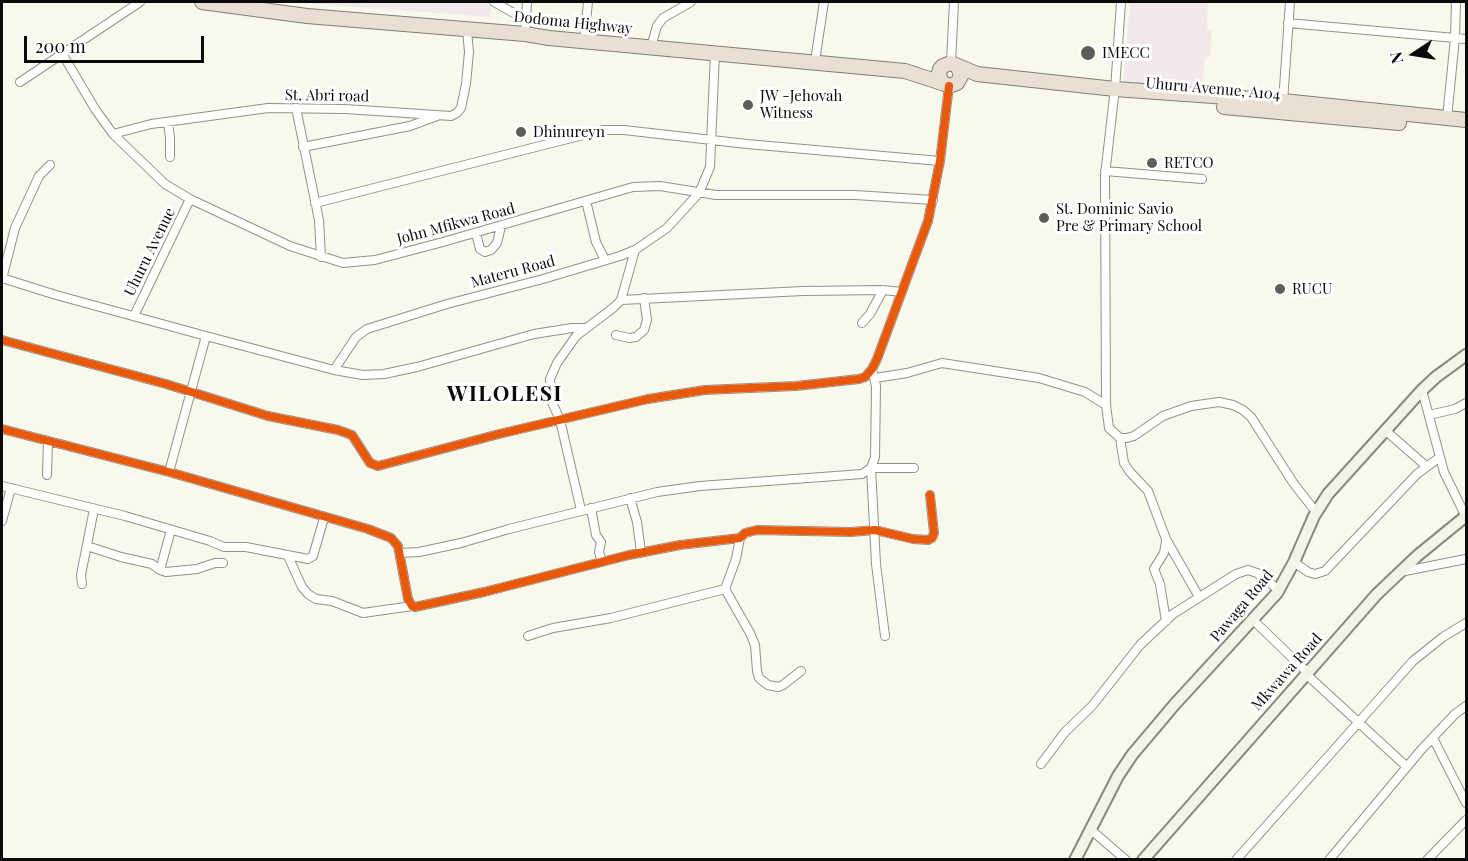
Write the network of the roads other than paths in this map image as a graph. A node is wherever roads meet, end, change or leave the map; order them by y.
1 (140, 2) edge
2 (202, 2) edge
3 (494, 2) edge
4 (527, 2) edge
5 (588, 2) edge
6 (691, 2) edge
7 (824, 2) edge
8 (954, 2) edge
9 (1121, 2) edge
10 (1290, 2) edge
11 (1456, 2) edge
12 (526, 20) junction
13 (1288, 23) junction
14 (467, 30) junction
15 (525, 34) junction
16 (1455, 38) junction
17 (1467, 39) edge
18 (584, 41) junction
19 (651, 46) junction
20 (715, 53) junction
21 (63, 55) junction
22 (815, 61) junction
23 (952, 65) junction
24 (905, 71) junction
25 (20, 82) dead end
26 (950, 84) junction
27 (1114, 93) junction
28 (1283, 107) junction
29 (296, 108) junction
30 (439, 116) junction
31 (1447, 118) junction
32 (1467, 120) edge
33 (168, 122) junction
34 (1467, 129) edge
35 (113, 134) junction
36 (711, 139) junction
37 (303, 147) junction
38 (170, 157) dead end
39 (940, 161) junction
40 (50, 165) dead end
41 (1105, 171) junction
42 (1202, 179) dead end
43 (699, 193) junction
44 (190, 200) junction
45 (933, 200) junction
46 (586, 201) junction
47 (315, 203) junction
48 (501, 226) junction
49 (476, 233) junction
50 (635, 250) junction
51 (321, 257) junction
52 (605, 260) junction
53 (2, 278) edge
54 (883, 290) junction
55 (902, 292) junction
56 (645, 298) junction
57 (621, 300) junction
58 (134, 316) junction
59 (862, 323) dead end
60 (585, 328) junction
61 (616, 335) dead end
62 (206, 336) junction
63 (2, 340) edge
64 (1467, 355) edge
65 (873, 369) junction
66 (334, 370) junction
67 (875, 378) junction
68 (1422, 390) junction
69 (190, 393) junction
70 (1467, 403) edge
71 (1106, 405) junction
72 (1429, 415) junction
73 (560, 420) junction
74 (2, 429) edge
75 (1385, 430) junction
76 (1120, 438) junction
77 (48, 441) junction
78 (1440, 457) junction
79 (1425, 466) junction
80 (872, 468) junction
81 (914, 468) dead end
82 (169, 472) junction
83 (47, 475) dead end
84 (2, 486) edge
85 (11, 488) junction
86 (930, 495) dead end
87 (630, 498) junction
88 (591, 508) junction
89 (94, 509) junction
90 (581, 510) junction
91 (1316, 512) junction
92 (1466, 517) edge
93 (324, 518) junction
94 (2, 521) edge
95 (171, 530) junction
96 (875, 530) junction
97 (740, 538) junction
98 (1166, 539) junction
99 (87, 546) junction
100 (641, 552) junction
101 (400, 553) junction
102 (288, 556) junction
103 (1467, 559) edge
104 (602, 562) junction
105 (1294, 562) junction
106 (224, 563) dead end
107 (159, 570) junction
108 (1399, 573) junction
109 (82, 584) dead end
110 (725, 589) junction
111 (1279, 590) junction
112 (1199, 597) junction
113 (412, 606) junction
114 (1252, 619) junction
115 (1166, 621) junction
116 (1467, 623) edge
117 (528, 636) dead end
118 (885, 636) dead end
119 (801, 671) dead end
120 (1306, 673) junction
121 (1465, 708) edge
122 (1358, 723) junction
123 (1433, 738) junction
124 (1041, 764) dead end
125 (1407, 767) junction
126 (1467, 803) edge
127 (1467, 819) edge
128 (1090, 829) junction
129 (1332, 856) edge
130 (1075, 860) edge
131 (1126, 860) edge
132 (1143, 860) edge
133 (1236, 860) edge
134 (1342, 860) edge
135 (1427, 860) edge

1 - 21 street
2 - 14 highway, Dodoma Highway
3 - 12 street
4 - 12 street
5 - 18 street
6 - 19 street
7 - 22 street
8 - 23 street
9 - 27 street
10 - 13 street
11 - 16 street
12 - 15 street
13 - 16 street
13 - 28 street
14 - 15 highway, Dodoma Highway
14 - 30 street
15 - 18 highway, Dodoma Highway
16 - 17 street
16 - 31 street
18 - 19 highway, Dodoma Highway
19 - 20 highway, Dodoma Highway
20 - 22 highway, Dodoma Highway
20 - 36 street
21 - 25 street
21 - 35 street, John Mfikwa Road
22 - 24 highway, Dodoma Highway
23 - 24 highway
23 - 26 highway
23 - 26 highway
23 - 27 highway, Uhuru Avenue, A104
24 - 26 highway
26 - 27 highway, Uhuru Avenue, A104
26 - 39 street
27 - 28 highway, Uhuru Avenue, A104
27 - 41 street
28 - 31 highway, Uhuru Avenue, A104
28 - 34 highway, Uhuru Avenue, A104
29 - 30 street, St. Abri road
29 - 33 street, St. Abri road
29 - 37 street
30 - 37 street
31 - 32 highway, Uhuru Avenue, A104
33 - 35 street, St. Abri road
33 - 38 street
35 - 44 street, John Mfikwa Road
36 - 39 street
36 - 43 street
36 - 47 street
37 - 47 street
39 - 45 street
40 - 53 street
41 - 42 street
41 - 71 street
43 - 45 street, John Mfikwa Road
43 - 46 street, John Mfikwa Road
43 - 50 street, Materu Road
44 - 51 street, John Mfikwa Road
44 - 58 street, Uhuru Avenue
45 - 55 street
46 - 48 street, John Mfikwa Road
46 - 52 street
47 - 51 street
48 - 49 street, John Mfikwa Road
48 - 49 street
49 - 51 street, John Mfikwa Road
50 - 52 street, Materu Road
50 - 57 street
52 - 66 street, Materu Road
53 - 58 street
54 - 55 street
54 - 56 street
54 - 59 street
55 - 65 street
56 - 57 street
56 - 61 street
57 - 60 street
58 - 62 street
60 - 66 street
60 - 73 street
62 - 66 street
62 - 69 street
63 - 69 street
64 - 68 main road, Pawaga Road
65 - 67 street
65 - 73 street
67 - 71 street
67 - 80 street
68 - 72 street
68 - 75 main road, Pawaga Road
69 - 73 street
69 - 82 street
70 - 72 street
71 - 76 street
72 - 78 street
73 - 90 street
74 - 77 street
75 - 79 street
75 - 91 main road, Pawaga Road
76 - 91 street
76 - 98 street
77 - 82 street
77 - 83 street
78 - 79 street
78 - 92 street
79 - 105 street
80 - 81 street
80 - 87 street
80 - 96 street
82 - 93 street
84 - 85 street
85 - 89 street
85 - 94 street
86 - 96 street
87 - 88 street
87 - 100 street
88 - 90 street
88 - 104 street
89 - 95 street
89 - 99 street
90 - 101 street
91 - 105 main road, Pawaga Road
92 - 108 main road, Mkwawa Road
93 - 101 street
93 - 102 street
95 - 102 street
95 - 107 street
96 - 97 street
96 - 118 street
97 - 100 street
97 - 110 street
98 - 112 street
98 - 115 street
99 - 107 street
99 - 109 street
100 - 104 street
101 - 113 street
102 - 113 street
103 - 108 street
104 - 113 street
105 - 111 main road, Pawaga Road
106 - 107 street
108 - 120 main road, Mkwawa Road
110 - 117 street
110 - 119 street
111 - 112 street
111 - 114 main road, Pawaga Road
112 - 115 street
114 - 120 street
114 - 128 main road, Pawaga Road
115 - 124 street
116 - 122 street
120 - 122 street
120 - 132 main road, Mkwawa Road
121 - 123 street
122 - 125 street
122 - 133 street
123 - 125 street
123 - 126 street
125 - 129 street
127 - 135 street
128 - 130 main road, Pawaga Road
128 - 131 street
129 - 134 street

